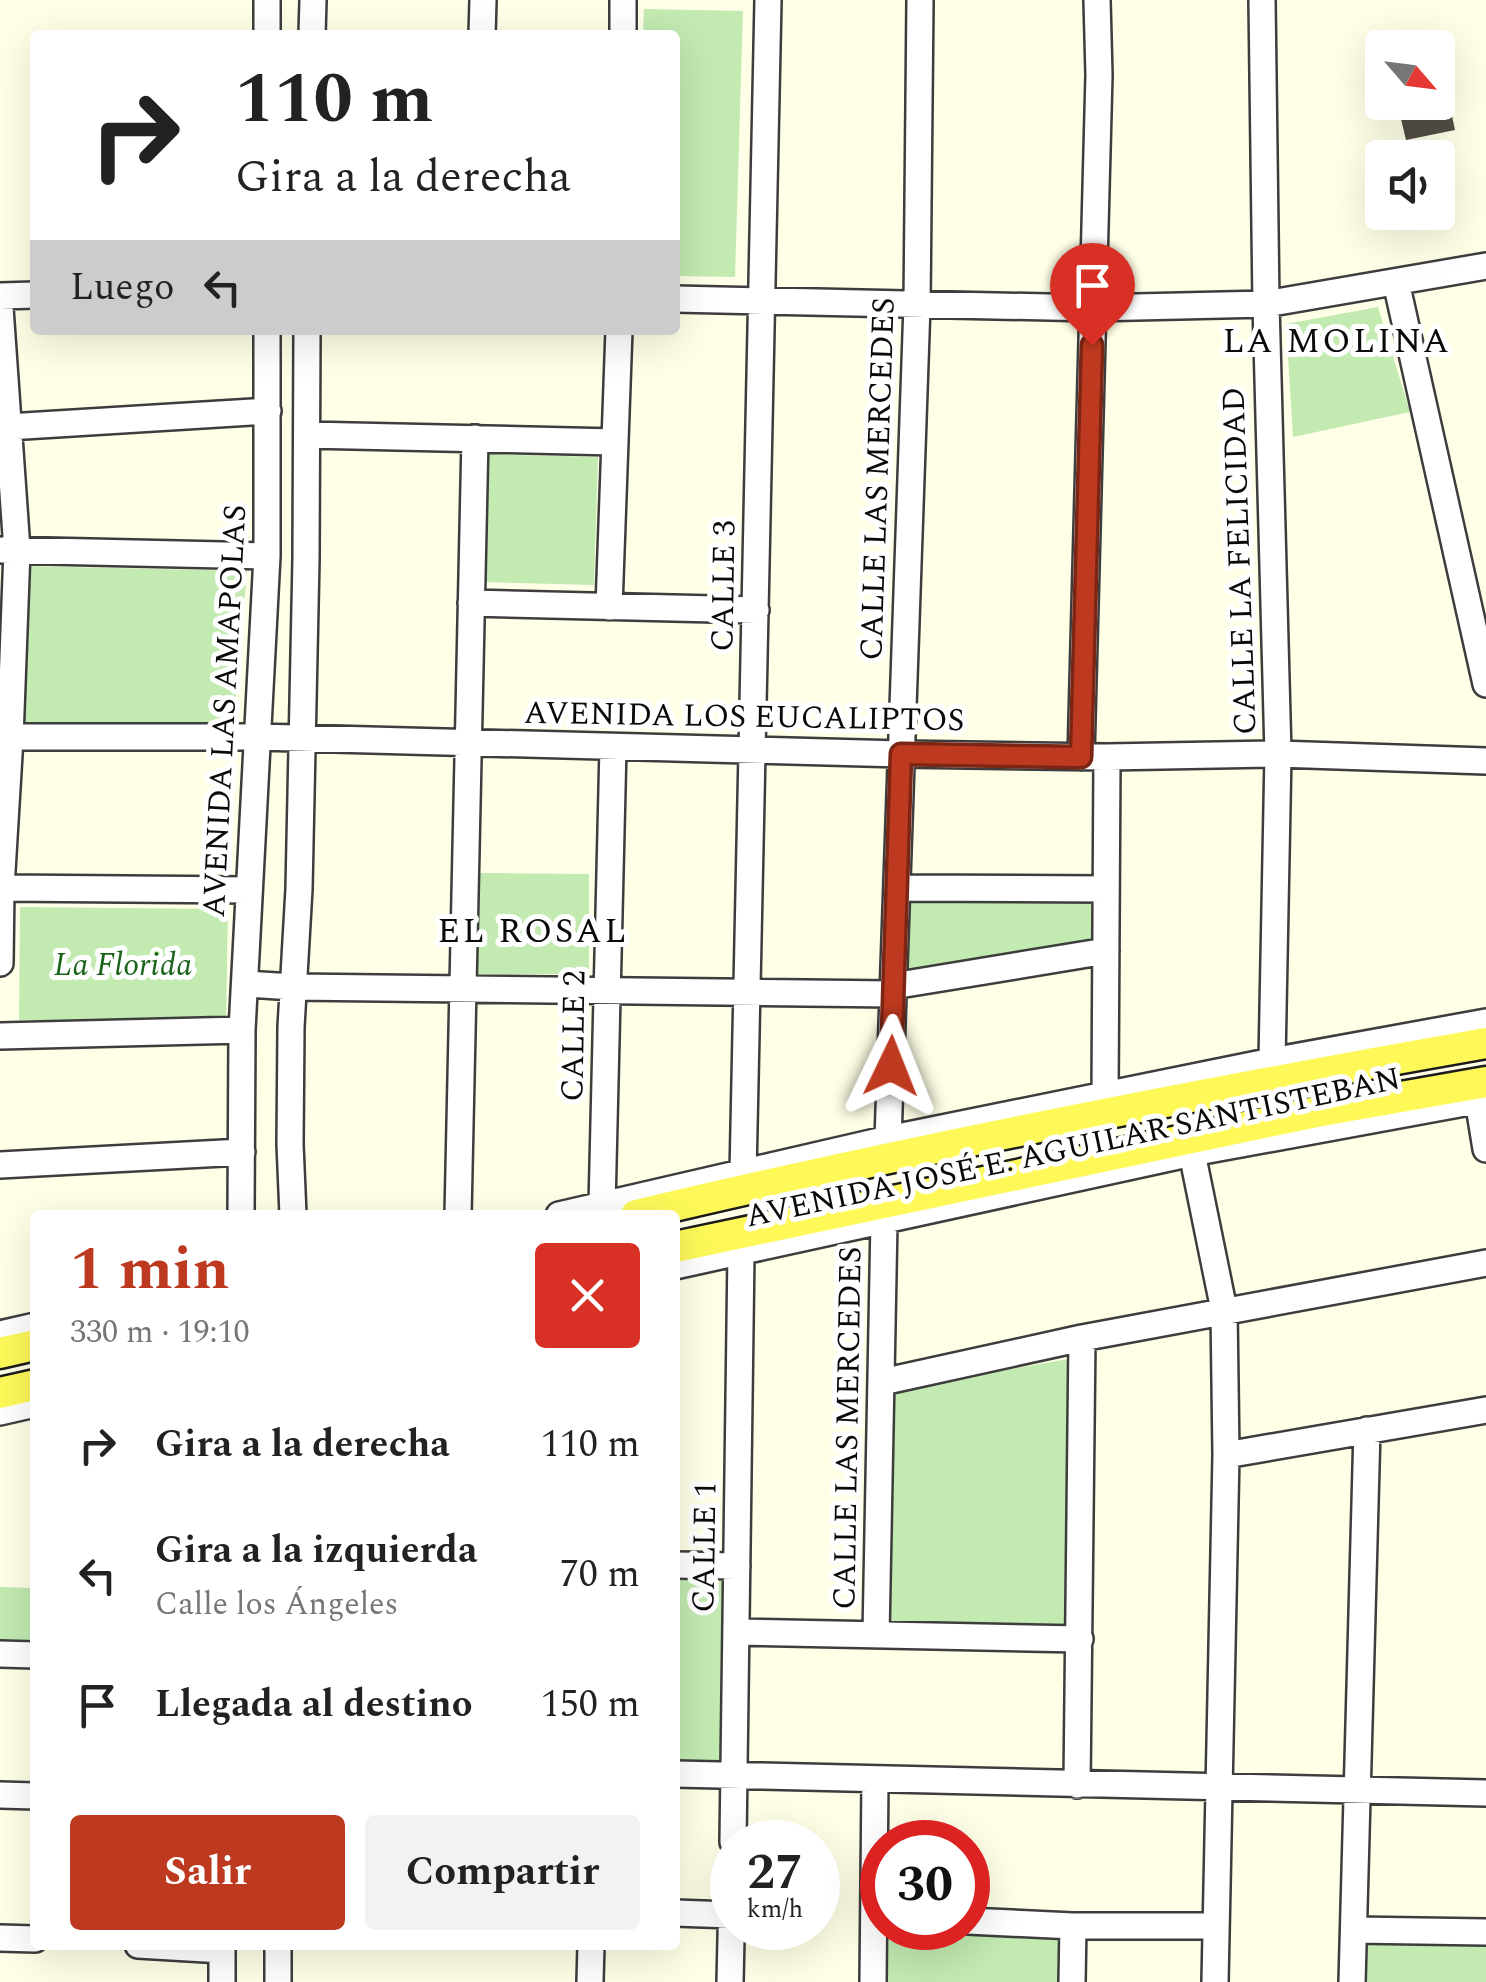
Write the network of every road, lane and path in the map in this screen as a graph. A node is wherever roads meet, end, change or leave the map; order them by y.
1 (267, 0) edge
2 (313, 0) edge
3 (482, 0) edge
4 (623, 0) edge
5 (768, 0) edge
6 (920, 0) edge
7 (1097, 0) edge
8 (1262, 0) edge
9 (267, 30) edge
10 (312, 30) edge
11 (482, 30) edge
12 (623, 30) edge
13 (1486, 266) edge
14 (1396, 282) junction
15 (30, 295) edge
16 (0, 296) edge
17 (680, 299) edge
18 (761, 301) junction
19 (1266, 304) junction
20 (917, 305) junction
21 (0, 308) edge
22 (1093, 308) junction
23 (267, 335) edge
24 (306, 335) edge
25 (619, 335) edge
26 (268, 410) junction
27 (8, 427) junction
28 (306, 435) junction
29 (475, 438) junction
30 (615, 442) junction
31 (8, 550) edge
32 (267, 556) junction
33 (471, 603) junction
34 (610, 608) junction
35 (756, 610) junction
36 (1486, 684) edge
37 (5, 737) edge
38 (258, 737) junction
39 (301, 738) junction
40 (467, 744) junction
41 (613, 747) junction
42 (754, 750) junction
43 (901, 754) junction
44 (1278, 754) junction
45 (1081, 757) junction
46 (1107, 757) junction
47 (1486, 761) edge
48 (0, 888) edge
49 (897, 888) junction
50 (1106, 889) junction
51 (249, 890) junction
52 (1106, 951) junction
53 (0, 963) edge
54 (246, 984) junction
55 (293, 986) junction
56 (462, 989) junction
57 (893, 990) junction
58 (607, 991) junction
59 (747, 992) junction
60 (1486, 1022) edge
61 (242, 1030) junction
62 (0, 1036) edge
63 (1486, 1043) edge
64 (1272, 1061) junction
65 (1483, 1094) edge
66 (1104, 1096) junction
67 (888, 1139) junction
68 (1486, 1149) edge
69 (242, 1152) junction
70 (1192, 1153) junction
71 (0, 1165) edge
72 (743, 1174) junction
73 (602, 1206) junction
74 (241, 1210) edge
75 (293, 1210) edge
76 (458, 1210) edge
77 (582, 1210) edge
78 (658, 1210) edge
79 (884, 1222) junction
80 (680, 1246) edge
81 (741, 1252) junction
82 (1486, 1263) edge
83 (680, 1265) edge
84 (1224, 1310) junction
85 (30, 1327) edge
86 (0, 1334) edge
87 (1082, 1338) junction
88 (30, 1347) edge
89 (0, 1353) edge
90 (882, 1382) junction
91 (30, 1386) edge
92 (0, 1393) edge
93 (30, 1405) edge
94 (1486, 1410) edge
95 (0, 1412) edge
96 (1367, 1430) junction
97 (1226, 1455) junction
98 (680, 1565) edge
99 (737, 1566) junction
100 (736, 1632) junction
101 (876, 1635) junction
102 (1080, 1639) junction
103 (0, 1654) edge
104 (30, 1655) edge
105 (680, 1774) edge
106 (734, 1778) junction
107 (875, 1780) junction
108 (1078, 1784) junction
109 (1218, 1788) junction
110 (1357, 1791) junction
111 (0, 1794) edge
112 (1486, 1794) edge
113 (30, 1796) edge
114 (733, 1820) edge
115 (876, 1820) edge
116 (680, 1913) edge
117 (710, 1914) edge
118 (990, 1922) edge
119 (1073, 1926) junction
120 (1216, 1926) junction
121 (1354, 1930) junction
122 (1486, 1932) edge
123 (0, 1938) edge
124 (30, 1940) edge
125 (222, 1950) edge
126 (278, 1950) edge
127 (590, 1950) edge
128 (731, 1950) edge
129 (875, 1950) edge
130 (222, 1982) edge
131 (278, 1982) edge
132 (590, 1982) edge
133 (730, 1982) edge
134 (872, 1982) edge
135 (1072, 1982) edge
136 (1215, 1982) edge
137 (1352, 1982) edge

1 - 9 street
2 - 10 street
3 - 11 street
4 - 12 street
5 - 18 street, CALLE 3
6 - 20 street, CALLE LAS MERCEDES
7 - 22 street
8 - 19 street, CALLE LA FELICIDAD
13 - 14 street
14 - 19 street
14 - 36 street
15 - 16 street
17 - 18 street
18 - 20 street
18 - 35 street, CALLE 3
19 - 22 street
19 - 44 street, CALLE LA FELICIDAD
20 - 22 street
20 - 43 street, CALLE LAS MERCEDES
21 - 27 street
22 - 45 street
23 - 26 street, AVENIDA LAS AMAPOLAS
24 - 28 street
25 - 30 street
26 - 27 street
26 - 32 street, AVENIDA LAS AMAPOLAS
27 - 31 street
28 - 29 street
28 - 39 street
29 - 30 street
29 - 33 street
30 - 34 street
31 - 32 street
31 - 37 street
32 - 38 street, AVENIDA LAS AMAPOLAS
33 - 34 street
33 - 40 street
34 - 35 street
35 - 42 street, CALLE 3
37 - 38 street, AVENIDA LOS EUCALIPTOS
37 - 48 street
38 - 39 street, AVENIDA LOS EUCALIPTOS
38 - 51 street, AVENIDA LAS AMAPOLAS
39 - 40 street, AVENIDA LOS EUCALIPTOS
39 - 55 street
40 - 41 street, AVENIDA LOS EUCALIPTOS
40 - 56 street
41 - 42 street, AVENIDA LOS EUCALIPTOS
41 - 58 street, CALLE 2
42 - 43 street, AVENIDA LOS EUCALIPTOS
42 - 59 street, CALLE 3
43 - 45 street, AVENIDA LOS EUCALIPTOS
43 - 49 street, CALLE LAS MERCEDES
44 - 46 street, AVENIDA LOS EUCALIPTOS
44 - 47 street, AVENIDA LOS EUCALIPTOS
44 - 64 street, CALLE LA FELICIDAD
45 - 46 street, AVENIDA LOS EUCALIPTOS
46 - 50 street
48 - 51 street
48 - 53 street
49 - 50 street
49 - 57 street, CALLE LAS MERCEDES
50 - 52 street
51 - 54 street, AVENIDA LAS AMAPOLAS
52 - 57 street
52 - 66 street
54 - 55 street
54 - 61 street, AVENIDA LAS AMAPOLAS
55 - 56 street
55 - 75 street
56 - 58 street
56 - 76 street
57 - 59 street
57 - 67 street, CALLE LAS MERCEDES
58 - 59 street
58 - 73 street, CALLE 2
59 - 72 street, CALLE 3
60 - 64 street, AVENIDA JOSÉ E. AGUILAR SANTISTEBAN
61 - 62 street
61 - 69 street, AVENIDA LAS AMAPOLAS
63 - 78 main road, AVENIDA JOSÉ E. AGUILAR SANTISTEBAN
64 - 66 street, AVENIDA JOSÉ E. AGUILAR SANTISTEBAN
65 - 68 street
65 - 70 street, AVENIDA JOSÉ E. AGUILAR SANTISTEBAN
65 - 80 main road, AVENIDA JOSÉ E. AGUILAR SANTISTEBAN
66 - 67 street, AVENIDA JOSÉ E. AGUILAR SANTISTEBAN
67 - 72 street, AVENIDA JOSÉ E. AGUILAR SANTISTEBAN
69 - 71 street
69 - 74 street, AVENIDA LAS AMAPOLAS
70 - 79 street, AVENIDA JOSÉ E. AGUILAR SANTISTEBAN
70 - 84 street
72 - 73 street, AVENIDA JOSÉ E. AGUILAR SANTISTEBAN
73 - 77 street, AVENIDA JOSÉ E. AGUILAR SANTISTEBAN
79 - 81 street, AVENIDA JOSÉ E. AGUILAR SANTISTEBAN
79 - 90 street, CALLE LAS MERCEDES
81 - 83 street, AVENIDA JOSÉ E. AGUILAR SANTISTEBAN
81 - 99 street, CALLE 1
82 - 84 street
84 - 87 street
84 - 97 street
85 - 86 street
87 - 90 street
87 - 102 street
88 - 89 main road
90 - 101 street, CALLE LAS MERCEDES
91 - 92 main road
93 - 95 street
94 - 96 street
96 - 97 street
96 - 110 street
97 - 109 street
98 - 99 street
99 - 100 street, CALLE 1
100 - 101 street
100 - 106 street, CALLE 1
101 - 102 street
102 - 108 street
103 - 104 street
105 - 106 street
106 - 107 street
106 - 114 street, CALLE 1
107 - 108 street
107 - 115 street
108 - 109 street
109 - 110 street
109 - 120 street
110 - 112 street
110 - 121 street
111 - 113 street
116 - 117 street
118 - 119 street
119 - 120 street
119 - 135 street
120 - 136 street
121 - 122 street
121 - 137 street
123 - 124 street
125 - 130 street
126 - 131 street
127 - 132 street
128 - 133 street
129 - 134 street

